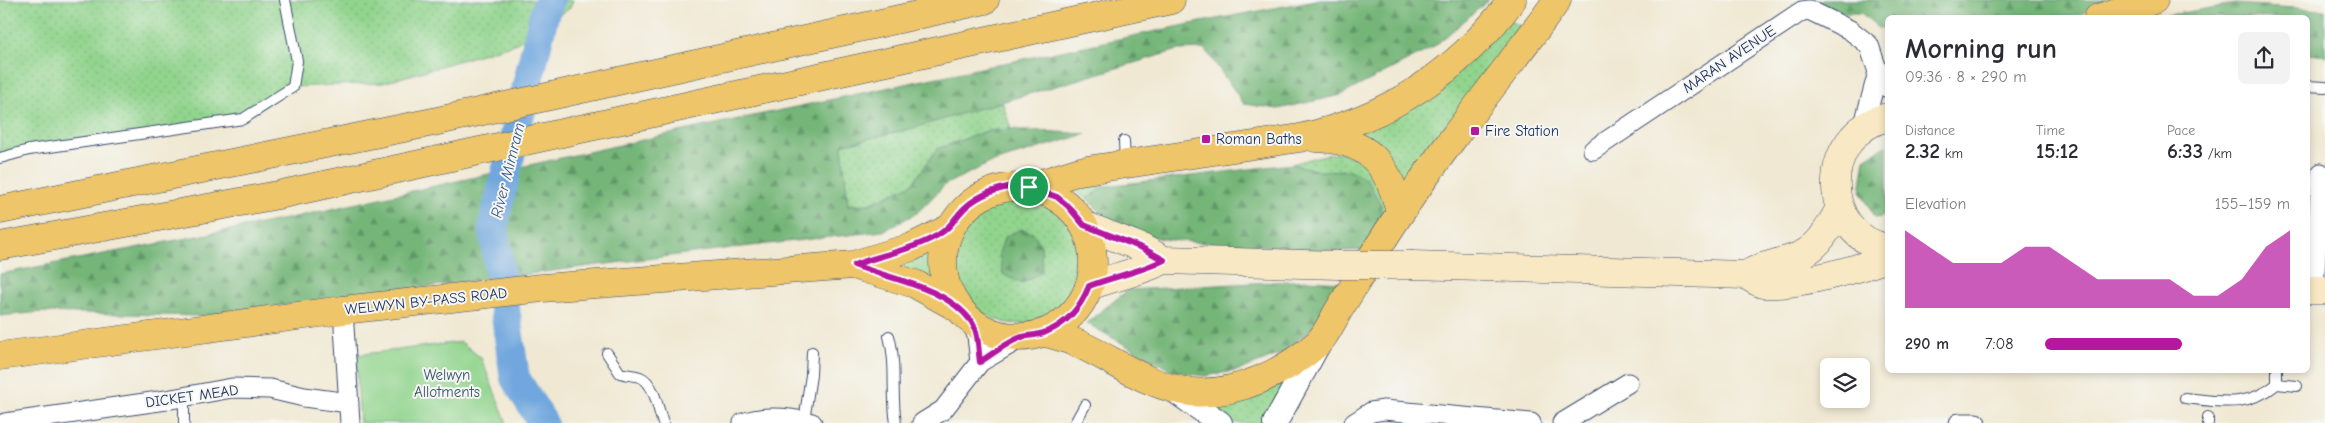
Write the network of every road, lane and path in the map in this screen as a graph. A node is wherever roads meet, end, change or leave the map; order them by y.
1 (285, 0) edge
2 (909, 0) edge
3 (985, 0) edge
4 (1172, 0) edge
5 (1512, 0) edge
6 (1557, 0) edge
7 (2154, 0) edge
8 (2107, 15) edge
9 (814, 38) junction
10 (1883, 80) edge
11 (2310, 86) edge
12 (2325, 87) edge
13 (1885, 117) edge
14 (1863, 128) junction
15 (1300, 138) junction
16 (1592, 150) dead end
17 (0, 158) edge
18 (2318, 172) edge
19 (1029, 187) junction
20 (1840, 208) junction
21 (0, 210) edge
22 (1400, 213) junction
23 (1084, 225) junction
24 (950, 228) junction
25 (0, 246) edge
26 (1885, 247) edge
27 (1885, 258) edge
28 (1164, 260) junction
29 (854, 265) junction
30 (1746, 275) junction
31 (1089, 286) junction
32 (2316, 290) edge
33 (343, 310) junction
34 (965, 315) junction
35 (1033, 335) junction
36 (889, 336) dead end
37 (1319, 341) junction
38 (812, 352) dead end
39 (607, 353) dead end
40 (0, 356) edge
41 (980, 362) junction
42 (2277, 373) edge
43 (1628, 383) dead end
44 (2277, 384) junction
45 (2297, 386) dead end
46 (1170, 388) junction
47 (184, 396) junction
48 (2186, 398) dead end
49 (349, 403) junction
50 (1085, 405) dead end
51 (808, 422) edge
52 (927, 422) edge
53 (6, 423) edge
54 (184, 423) edge
55 (350, 423) edge
56 (662, 423) edge
57 (743, 423) edge
58 (896, 423) edge
59 (1075, 423) edge
60 (1220, 423) edge
61 (1275, 423) edge
62 (1354, 423) edge
63 (1531, 423) edge
64 (1562, 423) edge
65 (1959, 423) edge
66 (1976, 423) edge

1 - 17 lane
2 - 9 main road
3 - 9 main road
4 - 25 main road
5 - 15 main road
6 - 22 main road
7 - 8 main road
9 - 21 main road
10 - 14 street, MARAN AVENUE
10 - 16 street, MARAN AVENUE
11 - 12 lane
13 - 14 main road
14 - 20 main road
15 - 19 main road
15 - 22 main road
18 - 32 street
19 - 23 main road
19 - 24 main road
20 - 26 main road
20 - 30 main road
22 - 37 main road
23 - 28 main road
23 - 31 main road
24 - 29 main road, WELWYN BY-PASS ROAD
24 - 34 main road
27 - 30 main road
28 - 30 main road, bridge
28 - 31 main road
29 - 33 main road, WELWYN BY-PASS ROAD
29 - 34 main road, WELWYN BY-PASS ROAD
31 - 35 main road
33 - 40 main road, WELWYN BY-PASS ROAD
33 - 49 street
34 - 35 main road
34 - 41 street
35 - 41 street
35 - 46 main road
36 - 58 lane
37 - 46 main road
37 - 61 street
38 - 51 lane
39 - 56 lane
41 - 52 street
42 - 44 lane
43 - 64 street
44 - 45 lane
44 - 48 lane
46 - 60 street
47 - 49 street, DICKET MEAD
47 - 53 street, DICKET MEAD
47 - 54 lane
49 - 55 street
50 - 59 lane
51 - 57 street
62 - 63 street
65 - 66 street

